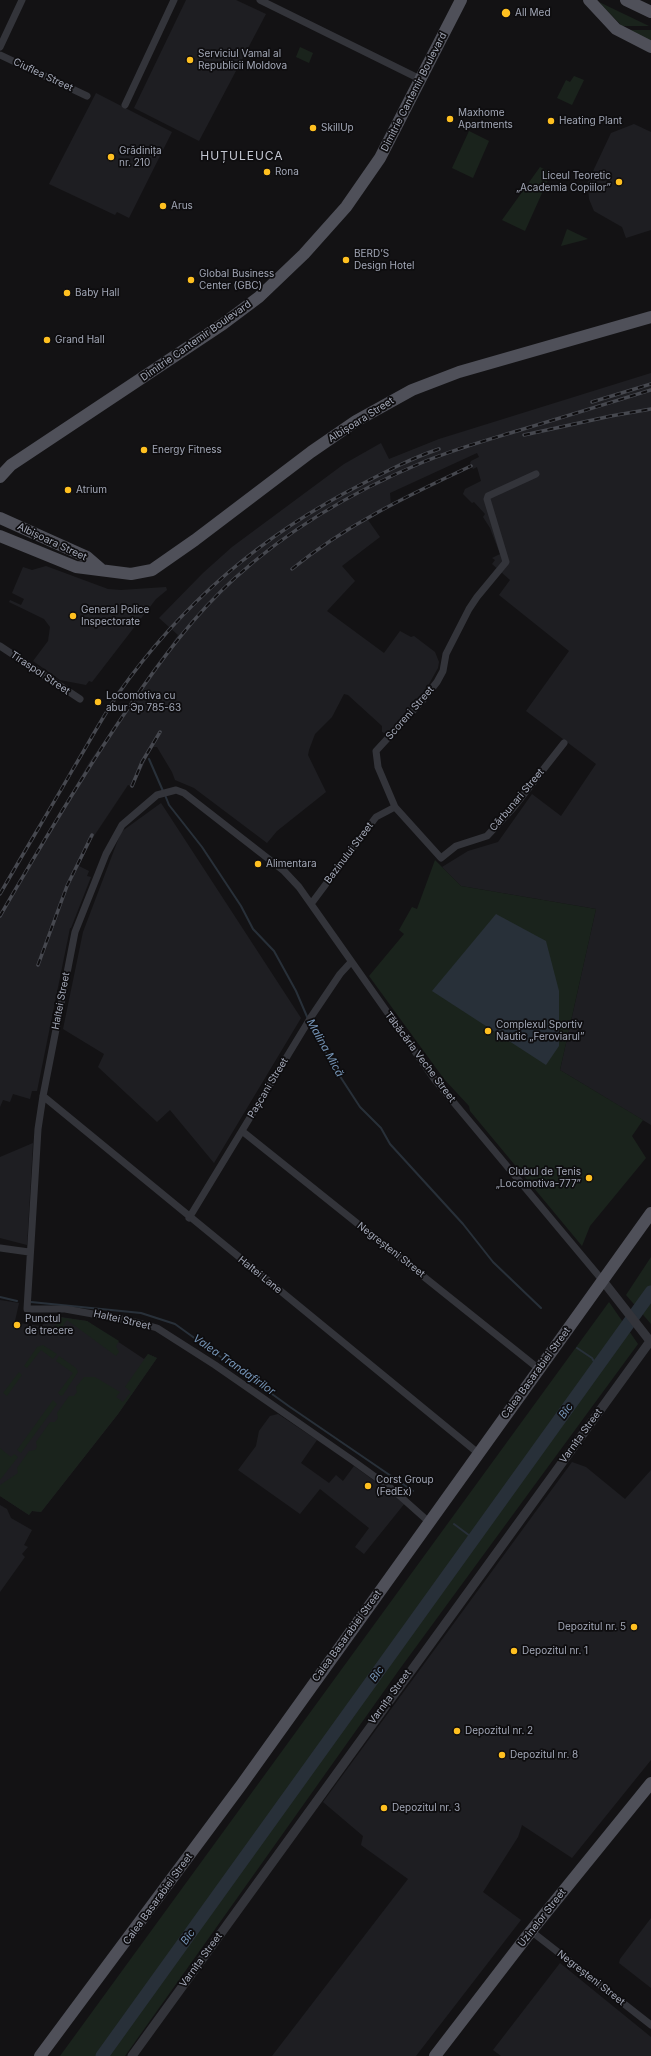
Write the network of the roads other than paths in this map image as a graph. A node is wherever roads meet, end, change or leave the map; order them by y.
1 (22, 0) edge
2 (174, 0) edge
3 (260, 0) edge
4 (461, 0) edge
5 (589, 0) edge
6 (626, 0) edge
7 (651, 12) edge
8 (0, 47) edge
9 (651, 47) edge
10 (0, 54) edge
11 (422, 80) junction
12 (87, 96) dead end
13 (125, 105) dead end
14 (651, 317) edge
15 (6, 467) edge
16 (536, 474) dead end
17 (0, 477) edge
18 (0, 518) edge
19 (0, 536) edge
20 (102, 570) junction
21 (0, 646) edge
22 (80, 699) dead end
23 (564, 743) dead end
24 (174, 791) joint
25 (395, 807) junction
26 (311, 904) junction
27 (351, 962) junction
28 (43, 1096) junction
29 (242, 1131) junction
30 (651, 1213) edge
31 (189, 1218) junction
32 (0, 1248) edge
33 (29, 1252) junction
34 (603, 1281) junction
35 (649, 1339) edge
36 (539, 1369) junction
37 (478, 1453) junction
38 (429, 1522) junction
39 (651, 1783) edge
40 (531, 1931) junction
41 (651, 2025) edge
42 (40, 2056) edge
43 (132, 2056) edge
44 (435, 2056) edge

1 - 8 street
2 - 13 street
3 - 11 street
4 - 11 main road, Dimitrie Cantemir Boulevard
5 - 9 main road
6 - 7 main road
10 - 12 street, Ciuflea Street
11 - 15 main road, Dimitrie Cantemir Boulevard
14 - 20 main road, Albișoara Street
15 - 17 main road, Dimitrie Cantemir Boulevard
16 - 25 street, Scoreni Street
18 - 20 main road, Albișoara Street
19 - 20 main road, Albișoara Street
21 - 22 street, Tiraspol Street
23 - 25 street, Cărbunari Street
24 - 26 street, Tăbăcăria Veche Street
24 - 28 street, Haltei Street
25 - 26 street, Bazinului Street
26 - 27 street, Tăbăcăria Veche Street
27 - 29 street, Pașcani Street
27 - 34 street, Tăbăcăria Veche Street
28 - 31 street, Haltei Lane
28 - 33 street, Haltei Street
29 - 31 street, Pașcani Street
29 - 36 street, Negreșteni Street
30 - 34 main road, Calea Basarabiei Street
31 - 37 street, Haltei Lane
32 - 33 street
33 - 38 street, Haltei Street
34 - 35 street, Tăbăcăria Veche Street
34 - 36 main road, Calea Basarabiei Street
35 - 43 street, Varnița Street
36 - 37 main road, Calea Basarabiei Street
37 - 38 main road, Calea Basarabiei Street
38 - 42 main road, Calea Basarabiei Street
39 - 40 main road, Uzinelor Street
40 - 41 street, Negreșteni Street
40 - 44 main road, Uzinelor Street

